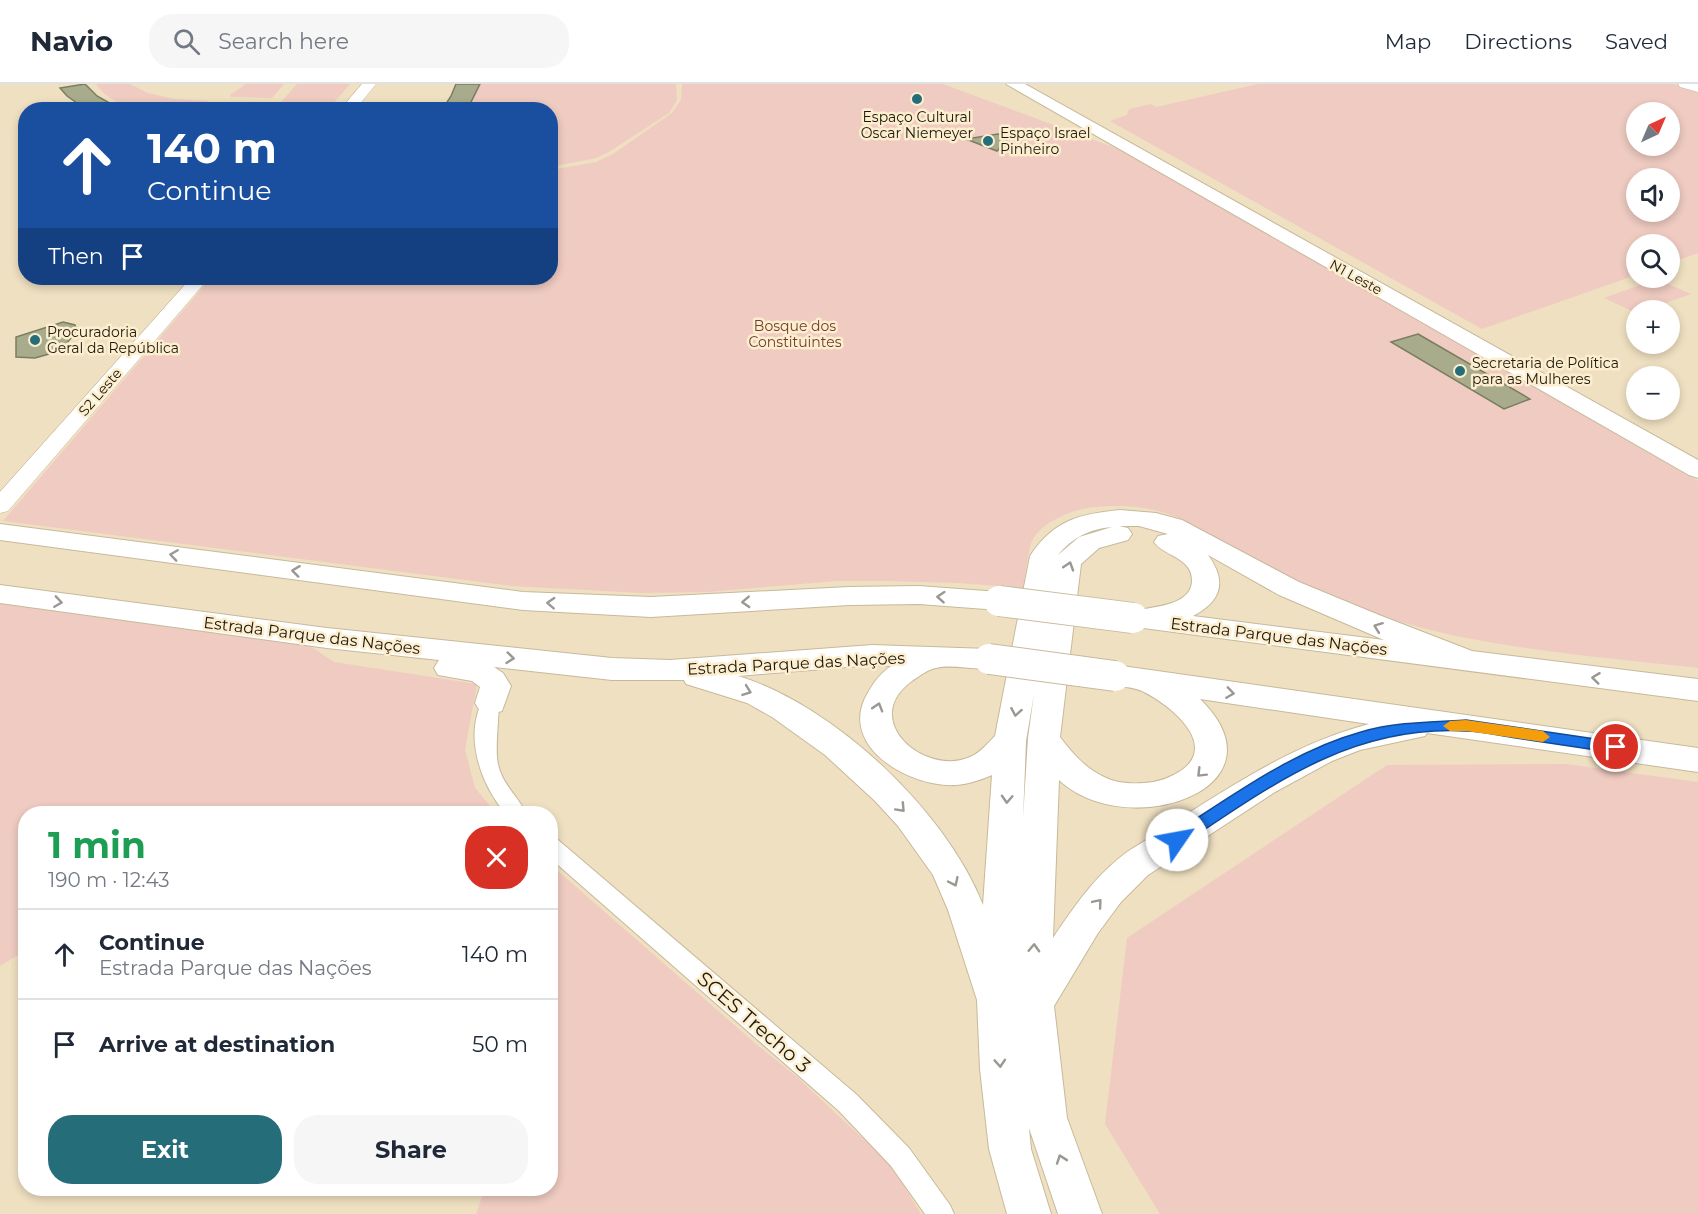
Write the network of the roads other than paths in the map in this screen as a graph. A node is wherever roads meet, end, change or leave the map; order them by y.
1 (369, 84) edge
2 (1014, 84) edge
3 (1027, 84) edge
4 (1685, 84) edge
5 (1698, 88) edge
6 (354, 102) edge
7 (194, 285) edge
8 (1698, 458) edge
9 (1698, 470) edge
10 (0, 506) edge
11 (0, 532) edge
12 (0, 594) edge
13 (1135, 618) junction
14 (327, 638) junction
15 (930, 657) junction
16 (1472, 662) junction
17 (612, 669) junction
18 (670, 671) junction
19 (1151, 682) junction
20 (1698, 690) edge
21 (491, 703) junction
22 (1466, 725) junction
23 (1027, 739) junction
24 (1698, 760) edge
25 (511, 806) edge
26 (558, 852) edge
27 (1015, 1005) junction
28 (941, 1214) edge
29 (1029, 1214) edge
30 (1080, 1214) edge

1 - 6 main road
2 - 9 highway, N1 Leste
3 - 8 highway, N1 Leste
4 - 5 main road
7 - 10 main road, S2 Leste
13 -> 11 highway, Estrada Parque das Nações, bridge
12 -> 14 highway, Estrada Parque das Nações
13 - 16 highway, Estrada Parque das Nações
23 -> 13 highway
14 -> 17 highway, Estrada Parque das Nações
14 - 21 highway
15 - 18 highway, Estrada Parque das Nações
15 - 19 highway, Estrada Parque das Nações, bridge
23 -> 15 highway
20 -> 16 highway, Estrada Parque das Nações
16 -> 23 highway
17 - 18 highway, Estrada Parque das Nações
17 - 21 highway
18 -> 27 highway
19 -> 22 highway, Estrada Parque das Nações
19 -> 23 highway
21 - 25 street
22 - 24 highway, Estrada Parque das Nações
27 -> 22 highway
23 - 27 highway
26 - 28 street, SCES Trecho 3
27 -> 29 highway
30 -> 27 highway

